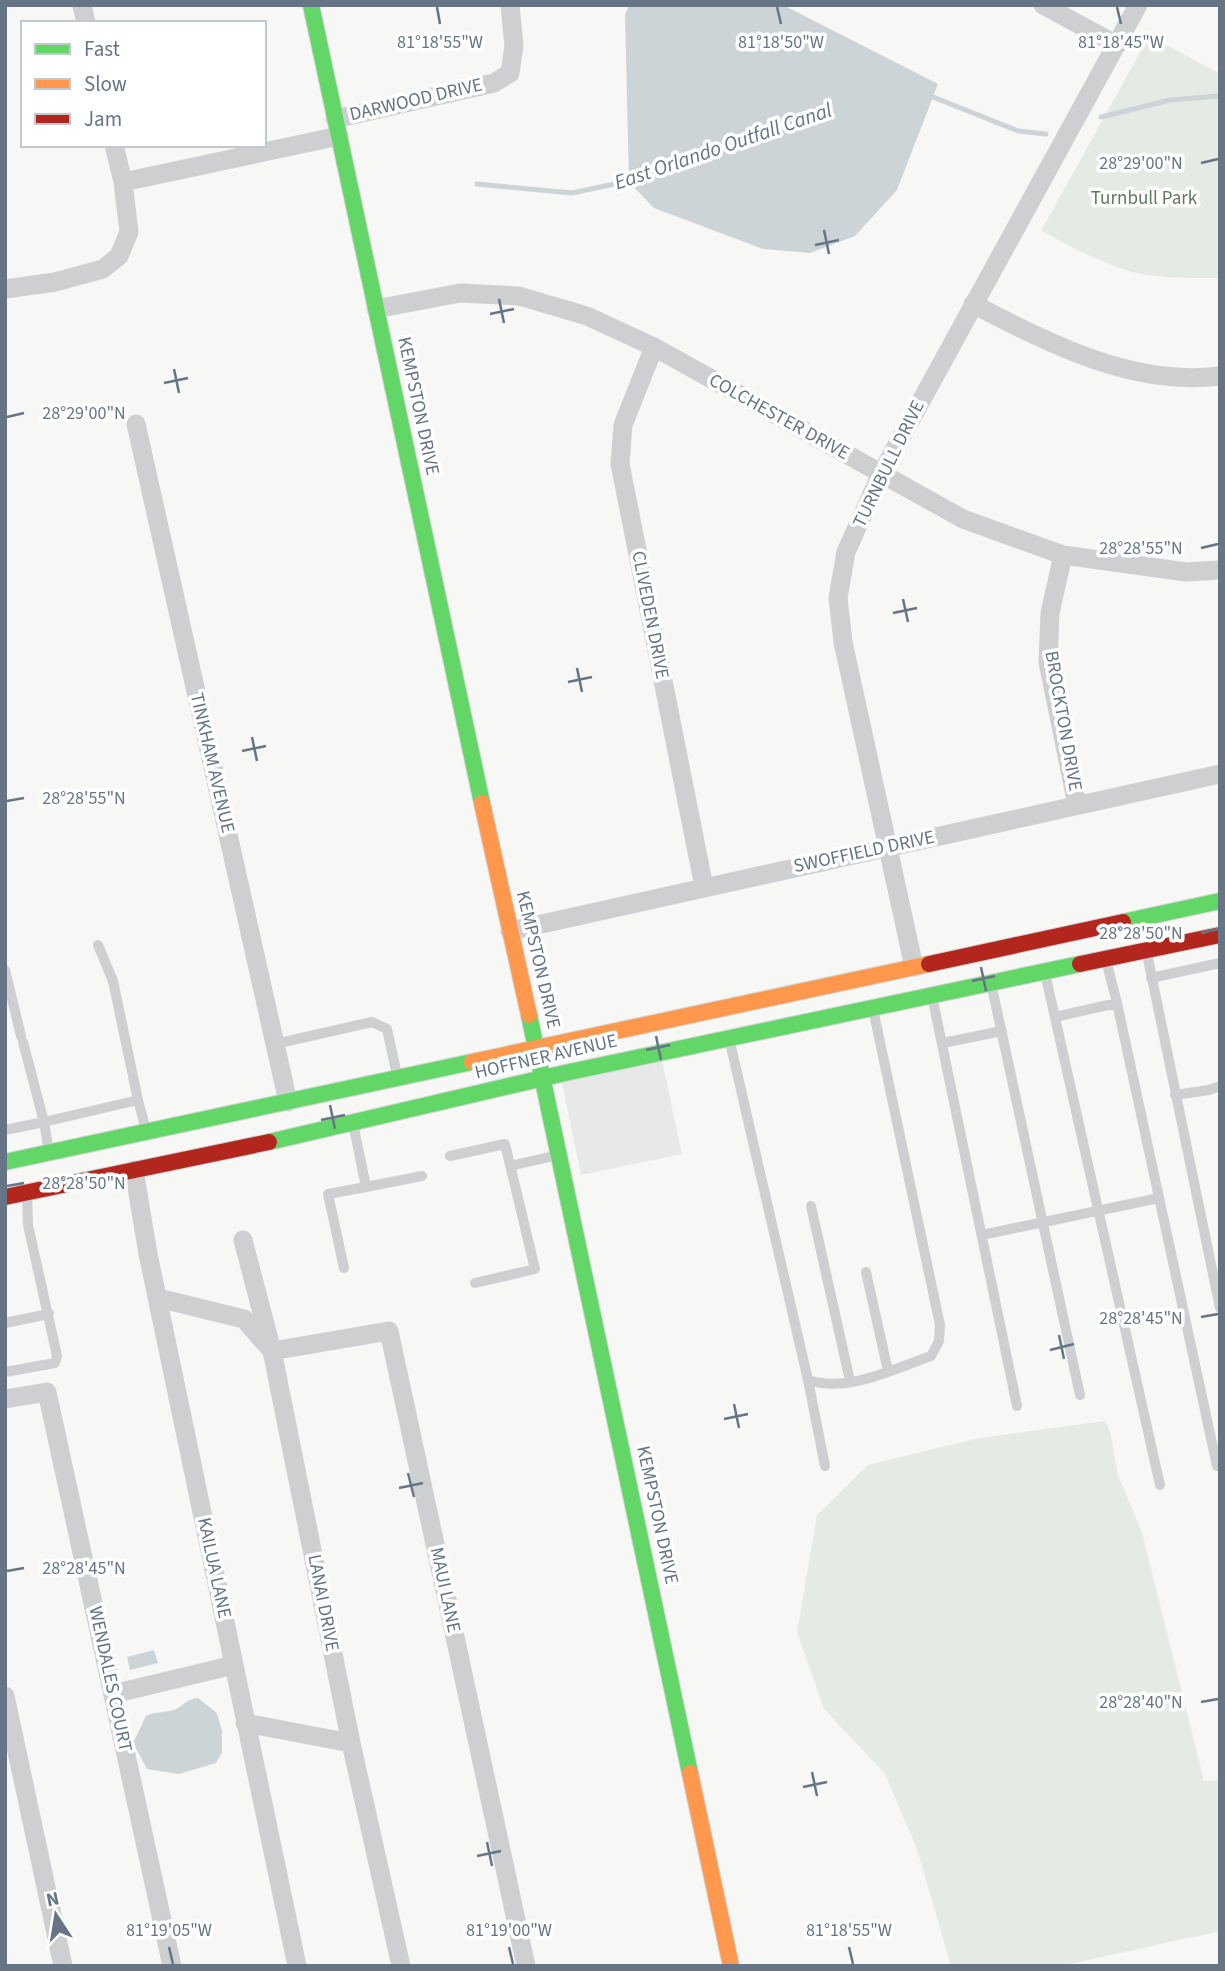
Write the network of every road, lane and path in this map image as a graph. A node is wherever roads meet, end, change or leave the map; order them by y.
1 (311, 5) edge
2 (510, 5) edge
3 (1043, 5) edge
4 (1138, 5) edge
5 (1117, 45) junction
6 (337, 127) junction
7 (266, 146) edge
8 (114, 147) edge
9 (261, 147) edge
10 (123, 183) junction
11 (5, 289) edge
12 (973, 304) junction
13 (376, 309) junction
14 (654, 347) junction
15 (1220, 376) edge
16 (136, 424) dead end
17 (881, 474) junction
18 (1063, 555) junction
19 (1220, 570) edge
20 (1220, 775) edge
21 (1077, 805) junction
22 (888, 846) junction
23 (704, 887) junction
24 (1220, 901) edge
25 (1092, 929) junction
26 (510, 931) junction
27 (1220, 935) edge
28 (98, 945) dead end
29 (1146, 950) junction
30 (1106, 959) junction
31 (1220, 963) edge
32 (914, 967) junction
33 (5, 970) edge
34 (1045, 971) junction
35 (1151, 978) junction
36 (991, 982) junction
37 (932, 995) junction
38 (1117, 1003) junction
39 (878, 1007) junction
40 (1055, 1017) junction
41 (1002, 1031) junction
42 (729, 1038) junction
43 (943, 1043) junction
44 (275, 1044) junction
45 (537, 1049) junction
46 (398, 1078) junction
47 (544, 1079) junction
48 (1220, 1086) edge
49 (1175, 1095) junction
50 (138, 1100) junction
51 (288, 1102) junction
52 (44, 1122) junction
53 (353, 1123) junction
54 (5, 1130) edge
55 (147, 1131) junction
56 (49, 1152) junction
57 (558, 1155) junction
58 (450, 1156) dead end
59 (5, 1162) edge
60 (510, 1166) junction
61 (134, 1170) junction
62 (422, 1176) dead end
63 (366, 1188) junction
64 (27, 1192) junction
65 (5, 1197) edge
66 (1159, 1198) junction
67 (811, 1206) dead end
68 (1099, 1211) junction
69 (1043, 1222) junction
70 (982, 1235) junction
71 (243, 1240) dead end
72 (344, 1268) dead end
73 (866, 1272) dead end
74 (475, 1283) dead end
75 (158, 1298) junction
76 (1220, 1308) edge
77 (48, 1314) junction
78 (5, 1323) edge
79 (272, 1351) junction
80 (888, 1371) junction
81 (5, 1372) edge
82 (808, 1380) junction
83 (850, 1381) junction
84 (1080, 1395) dead end
85 (5, 1399) edge
86 (1017, 1406) dead end
87 (825, 1466) dead end
88 (1217, 1466) dead end
89 (1160, 1485) dead end
90 (234, 1665) junction
91 (113, 1694) junction
92 (5, 1696) edge
93 (245, 1723) junction
94 (351, 1743) junction
95 (63, 1966) edge
96 (172, 1966) edge
97 (297, 1966) edge
98 (401, 1966) edge
99 (526, 1966) edge
100 (731, 1966) edge

1 - 6 main road, KEMPSTON DRIVE
2 - 6 street, DARWOOD DRIVE
3 - 5 street
4 - 5 street, TURNBULL DRIVE
5 - 12 street, TURNBULL DRIVE
6 - 7 street, DARWOOD DRIVE
6 - 13 main road, KEMPSTON DRIVE
8 - 10 street
9 - 10 street, DARWOOD DRIVE
10 - 11 street
12 - 15 street
12 - 17 street, TURNBULL DRIVE
13 - 14 street, COLCHESTER DRIVE
13 - 26 main road, KEMPSTON DRIVE
14 - 17 street, COLCHESTER DRIVE
14 - 23 street, CLIVEDEN DRIVE
16 - 44 street, TINKHAM AVENUE
17 - 18 street, COLCHESTER DRIVE
17 - 22 street, TURNBULL DRIVE
18 - 19 street, COLCHESTER DRIVE
18 - 21 street, BROCKTON DRIVE
20 - 21 street, SWOFFIELD DRIVE
21 - 22 street, SWOFFIELD DRIVE
22 - 23 street, SWOFFIELD DRIVE
22 - 32 street, TURNBULL DRIVE
23 - 26 street, SWOFFIELD DRIVE
24 - 25 main road, HOFFNER AVENUE
25 - 32 main road, HOFFNER AVENUE
25 - 39 main road
26 - 45 main road, KEMPSTON DRIVE
27 - 29 main road, HOFFNER AVENUE
28 - 50 lane
29 - 30 main road, HOFFNER AVENUE
29 - 35 lane
30 - 34 main road, HOFFNER AVENUE
30 - 38 lane
31 - 35 lane
32 - 45 main road, HOFFNER AVENUE
33 - 52 lane
34 - 36 main road, HOFFNER AVENUE
34 - 40 lane
35 - 49 lane
36 - 37 main road, HOFFNER AVENUE
36 - 41 lane
37 - 39 main road, HOFFNER AVENUE
37 - 43 lane
38 - 40 lane
38 - 66 lane
39 - 42 main road, HOFFNER AVENUE
39 - 80 lane
40 - 68 lane
41 - 43 lane
41 - 69 lane
42 - 47 main road, HOFFNER AVENUE
42 - 82 lane
43 - 70 lane
44 - 46 lane
44 - 51 street, TINKHAM AVENUE
45 - 46 main road, HOFFNER AVENUE
45 - 47 main road, KEMPSTON DRIVE
46 - 51 main road, HOFFNER AVENUE
47 - 53 main road, HOFFNER AVENUE
47 - 57 main road, KEMPSTON DRIVE
48 - 49 lane
49 - 76 lane
50 - 52 lane
50 - 55 lane
51 - 55 main road, HOFFNER AVENUE
51 - 61 main road
52 - 54 lane
52 - 56 lane
53 - 61 main road, HOFFNER AVENUE
53 - 63 lane
55 - 56 main road, HOFFNER AVENUE
56 - 59 main road, HOFFNER AVENUE
57 - 60 lane
57 - 100 main road, KEMPSTON DRIVE
58 - 60 lane
60 - 74 lane
61 - 64 main road, HOFFNER AVENUE
61 - 75 street, KAILUA LANE
62 - 63 lane
63 - 72 lane
64 - 65 main road, HOFFNER AVENUE
64 - 77 lane
66 - 68 lane
66 - 88 lane
67 - 83 lane
68 - 69 lane
68 - 89 lane
69 - 70 lane
69 - 84 lane
70 - 86 lane
71 - 79 street, LANAI DRIVE
73 - 80 lane
75 - 79 street
75 - 90 street, KAILUA LANE
77 - 78 lane
77 - 81 lane
79 - 94 street, LANAI DRIVE
79 - 99 street, MAUI LANE
80 - 83 lane
82 - 83 lane
82 - 87 lane
85 - 91 street, WENDALES COURT
90 - 91 street
90 - 93 street, KAILUA LANE
91 - 96 street, WENDALES COURT
92 - 95 street
93 - 94 street
93 - 97 street, KAILUA LANE
94 - 98 street, LANAI DRIVE

